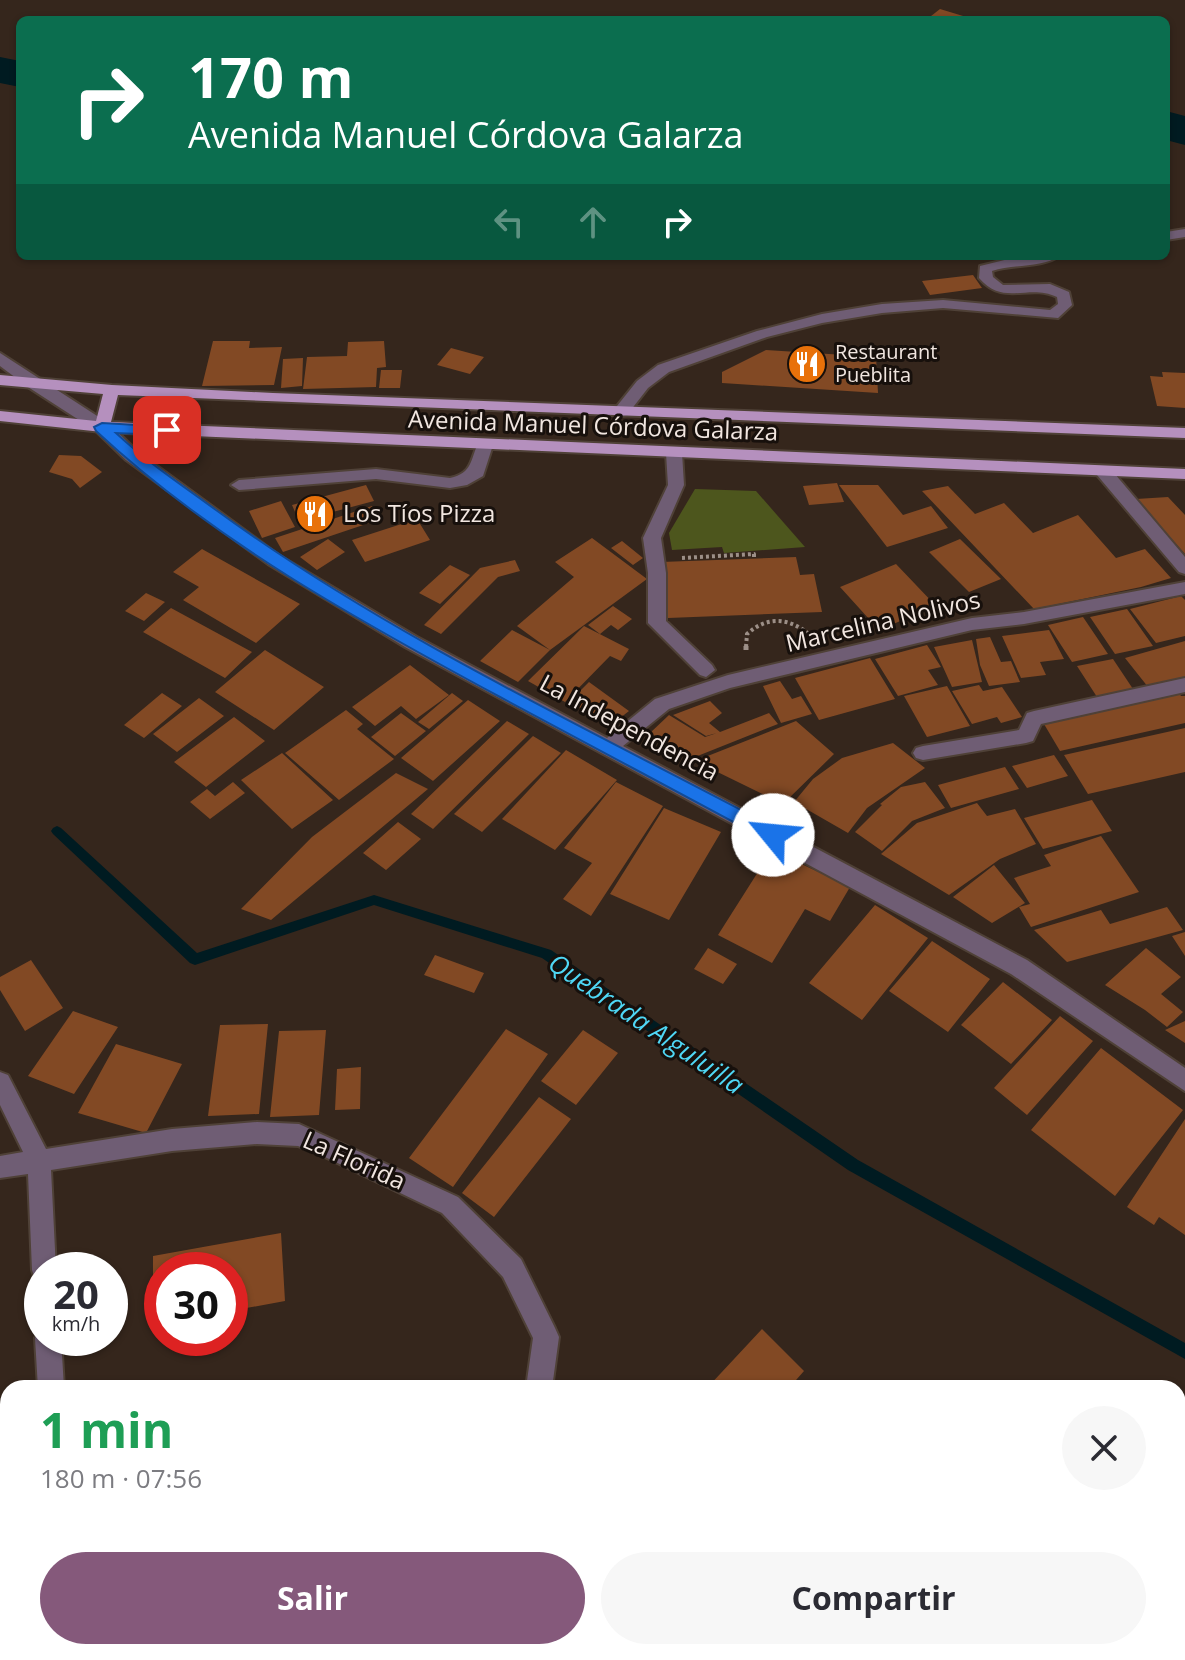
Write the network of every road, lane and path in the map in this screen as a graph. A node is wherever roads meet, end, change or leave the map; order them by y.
1 (1023, 260) edge
2 (0, 358) edge
3 (0, 380) edge
4 (33, 384) junction
5 (112, 390) junction
6 (621, 411) junction
7 (0, 416) edge
8 (107, 427) junction
9 (1185, 433) edge
10 (485, 445) junction
11 (674, 453) junction
12 (1103, 471) junction
13 (1185, 474) edge
14 (239, 485) dead end
15 (754, 557) dead end
16 (653, 559) junction
17 (1185, 568) edge
18 (1185, 588) edge
19 (811, 637) dead end
20 (706, 670) joint
21 (1185, 685) edge
22 (609, 747) junction
23 (923, 753) dead end
24 (1185, 1081) edge
25 (0, 1082) edge
26 (39, 1160) junction
27 (0, 1167) edge
28 (43, 1252) edge
29 (49, 1356) edge
30 (51, 1380) edge
31 (540, 1380) edge
32 (975, 1660) edge
33 (1010, 1660) edge

1 - 6 street
2 - 4 street, La Independencia
3 - 4 main road, Avenida Manuel Córdova Galarza
4 - 5 main road, Avenida Manuel Córdova Galarza
4 - 8 street, La Independencia
5 - 6 main road, Avenida Manuel Córdova Galarza
5 - 8 main road
6 - 9 main road, Avenida Manuel Córdova Galarza
7 - 8 main road, Avenida Manuel Córdova Galarza
8 - 10 main road, Avenida Manuel Córdova Galarza
8 - 22 street, La Independencia
10 - 11 main road, Avenida Manuel Córdova Galarza
10 - 14 street
11 - 12 main road, Avenida Manuel Córdova Galarza
11 - 16 street
12 - 13 main road, Avenida Manuel Córdova Galarza
12 - 17 street
15 - 16 path
16 - 20 street
18 - 22 street, Marcelina Nolivos
19 - 20 path
21 - 23 street
22 - 24 street, La Independencia
25 - 26 street
26 - 27 street, La Florida
26 - 28 street
26 - 31 street, La Florida
29 - 30 street
32 - 33 street

